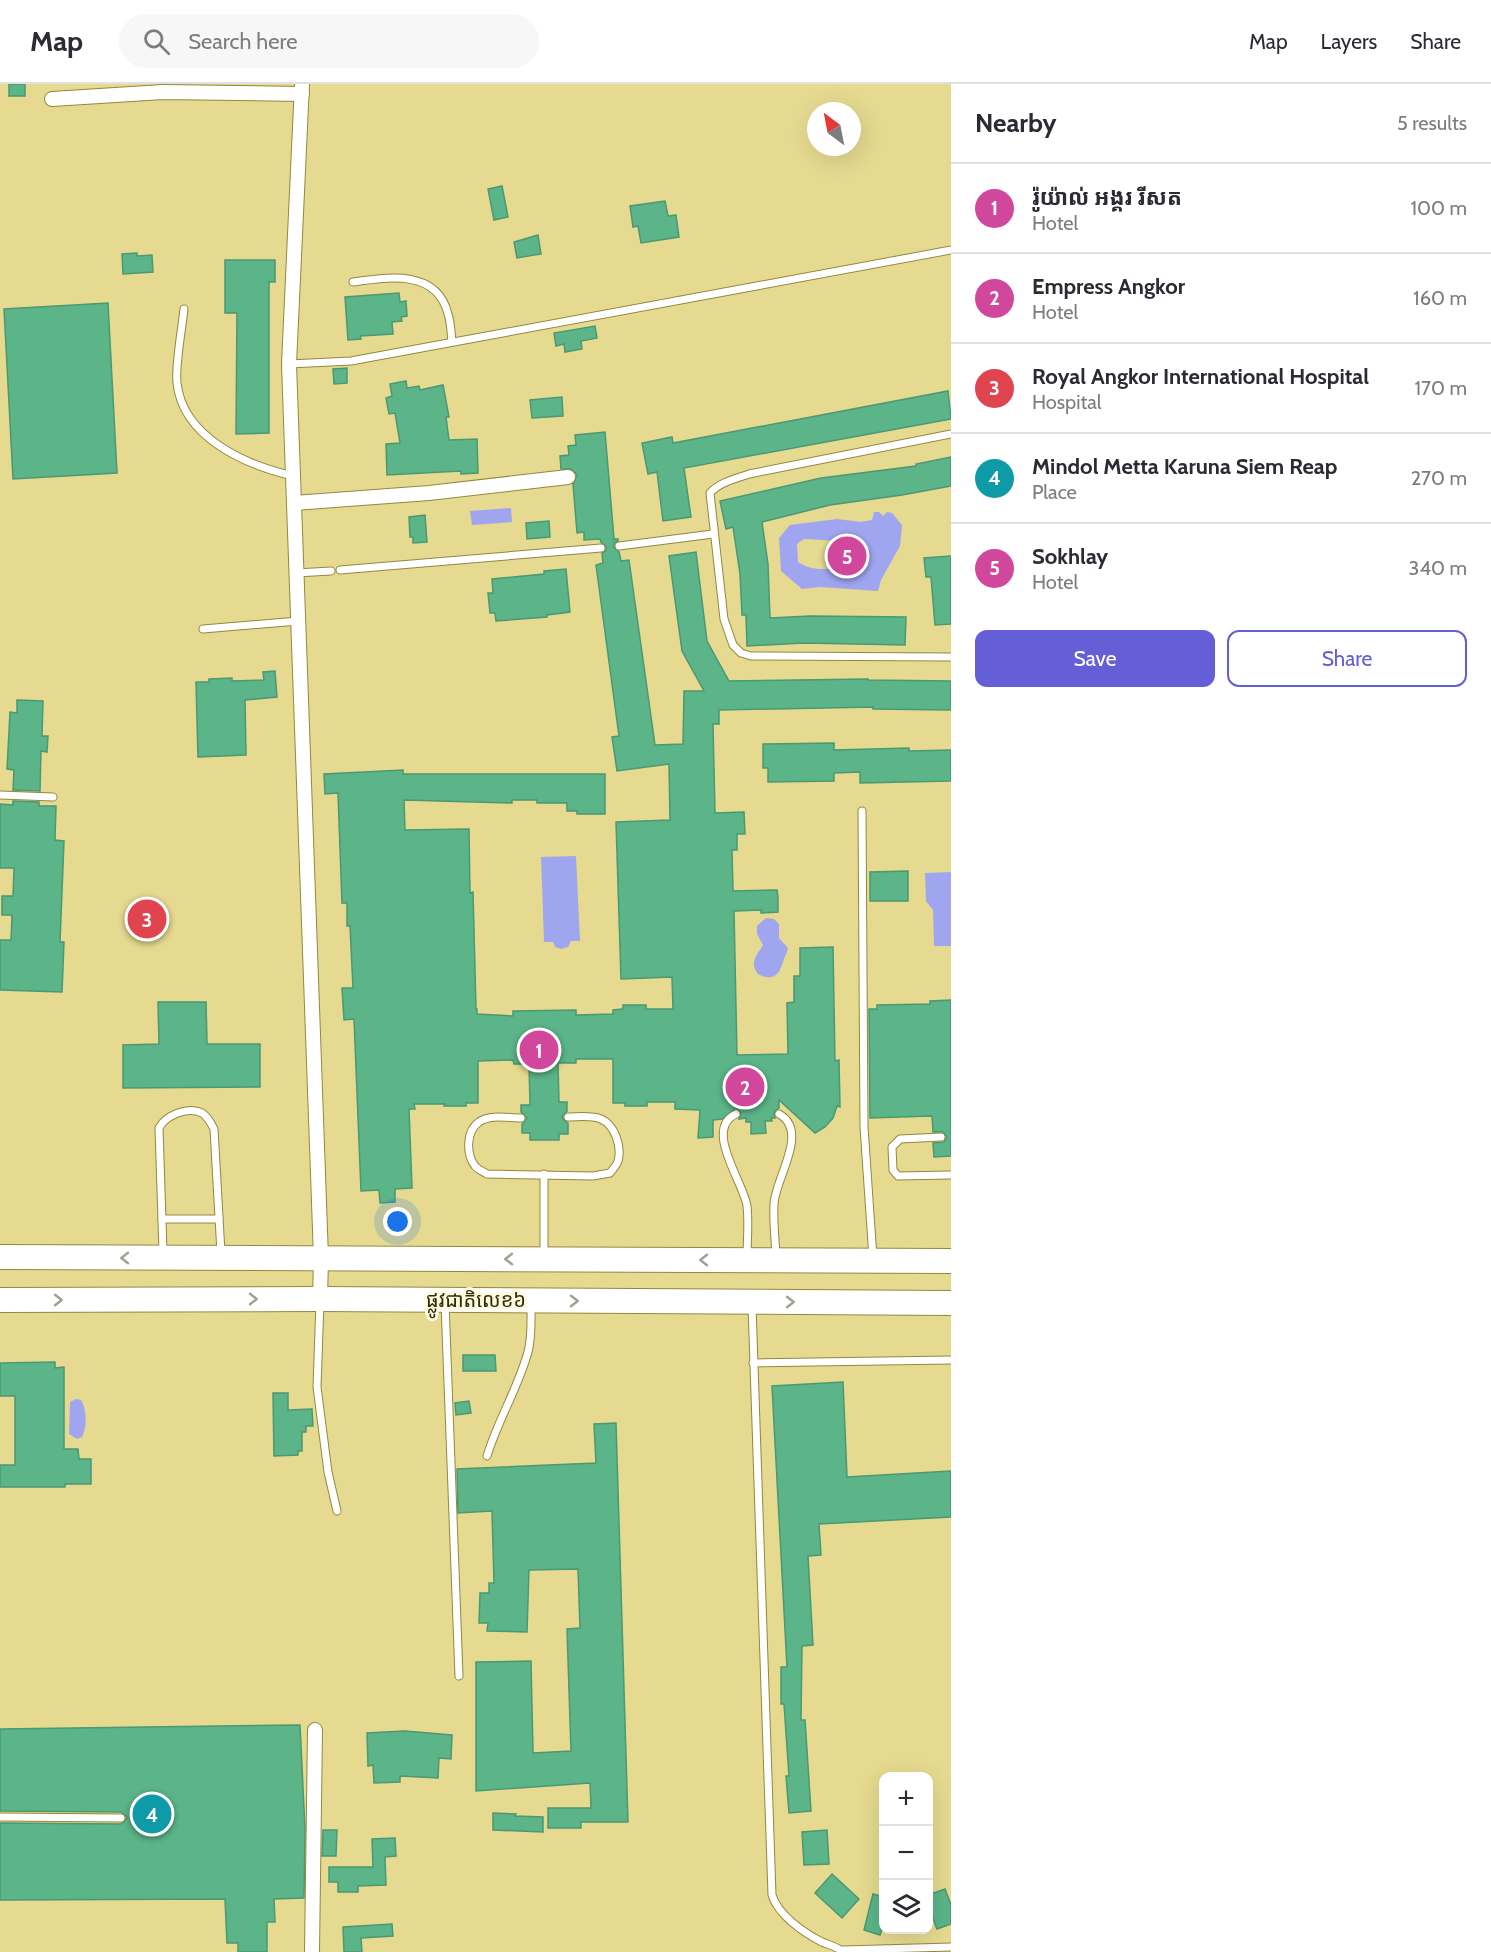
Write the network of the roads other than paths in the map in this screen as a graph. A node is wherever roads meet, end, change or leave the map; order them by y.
1 (302, 89) edge
2 (52, 99) dead end
3 (951, 250) edge
4 (353, 282) dead end
5 (184, 309) dead end
6 (452, 342) junction
7 (289, 364) junction
8 (951, 434) edge
9 (293, 476) junction
10 (568, 477) dead end
11 (294, 503) junction
12 (713, 534) junction
13 (619, 546) dead end
14 (602, 548) dead end
15 (340, 570) dead end
16 (331, 571) dead end
17 (296, 573) junction
18 (298, 621) junction
19 (203, 629) dead end
20 (951, 657) edge
21 (0, 795) edge
22 (53, 797) dead end
23 (862, 811) dead end
24 (736, 1114) dead end
25 (779, 1114) dead end
26 (568, 1117) dead end
27 (522, 1118) dead end
28 (941, 1137) dead end
29 (544, 1174) junction
30 (951, 1175) edge
31 (162, 1219) junction
32 (219, 1219) junction
33 (0, 1257) edge
34 (163, 1258) junction
35 (221, 1258) junction
36 (321, 1258) junction
37 (544, 1259) junction
38 (747, 1260) junction
39 (776, 1260) junction
40 (873, 1261) junction
41 (951, 1261) edge
42 (320, 1299) junction
43 (0, 1300) edge
44 (445, 1300) junction
45 (531, 1300) junction
46 (752, 1301) junction
47 (951, 1303) edge
48 (951, 1360) edge
49 (753, 1363) junction
50 (487, 1456) dead end
51 (337, 1511) dead end
52 (459, 1677) dead end
53 (315, 1730) dead end
54 (0, 1817) edge
55 (121, 1818) dead end
56 (951, 1947) edge
57 (843, 1951) edge
58 (312, 1952) edge

1 - 2 street
1 - 7 street
3 - 6 lane
4 - 6 lane
5 - 9 lane
6 - 7 lane
7 - 9 street
8 - 12 lane
9 - 11 street
10 - 11 street
11 - 17 street
12 - 13 lane
12 - 20 lane
14 - 15 lane
16 - 17 lane
17 - 18 street
18 - 19 lane
18 - 36 street
21 - 22 lane
23 - 40 lane
24 - 38 lane
25 - 39 lane
26 - 29 lane
27 - 29 lane
28 - 30 lane
29 - 37 lane
31 - 32 lane
31 - 32 lane
31 - 34 lane
32 - 35 lane
34 -> 33 highway, ផ្លូវជាតិលេខ៦
34 - 35 highway, ផ្លូវជាតិលេខ៦
35 - 36 highway, ផ្លូវជាតិលេខ៦
37 -> 36 highway, ផ្លូវជាតិលេខ៦
36 - 42 street
38 -> 37 highway, ផ្លូវជាតិលេខ៦
38 - 39 highway, ផ្លូវជាតិលេខ៦
39 - 40 highway, ផ្លូវជាតិលេខ៦
40 - 41 highway, ផ្លូវជាតិលេខ៦
43 -> 42 highway, ផ្លូវជាតិលេខ៦
42 - 44 highway, ផ្លូវជាតិលេខ៦
42 - 51 lane
44 - 45 highway, ផ្លូវជាតិលេខ៦
44 - 52 lane
45 -> 46 highway, ផ្លូវជាតិលេខ៦
45 - 50 lane
46 -> 47 highway, ផ្លូវជាតិលេខ៦
46 - 49 lane
48 - 49 lane
49 - 57 lane
53 - 58 street
54 - 55 lane
56 - 57 lane

